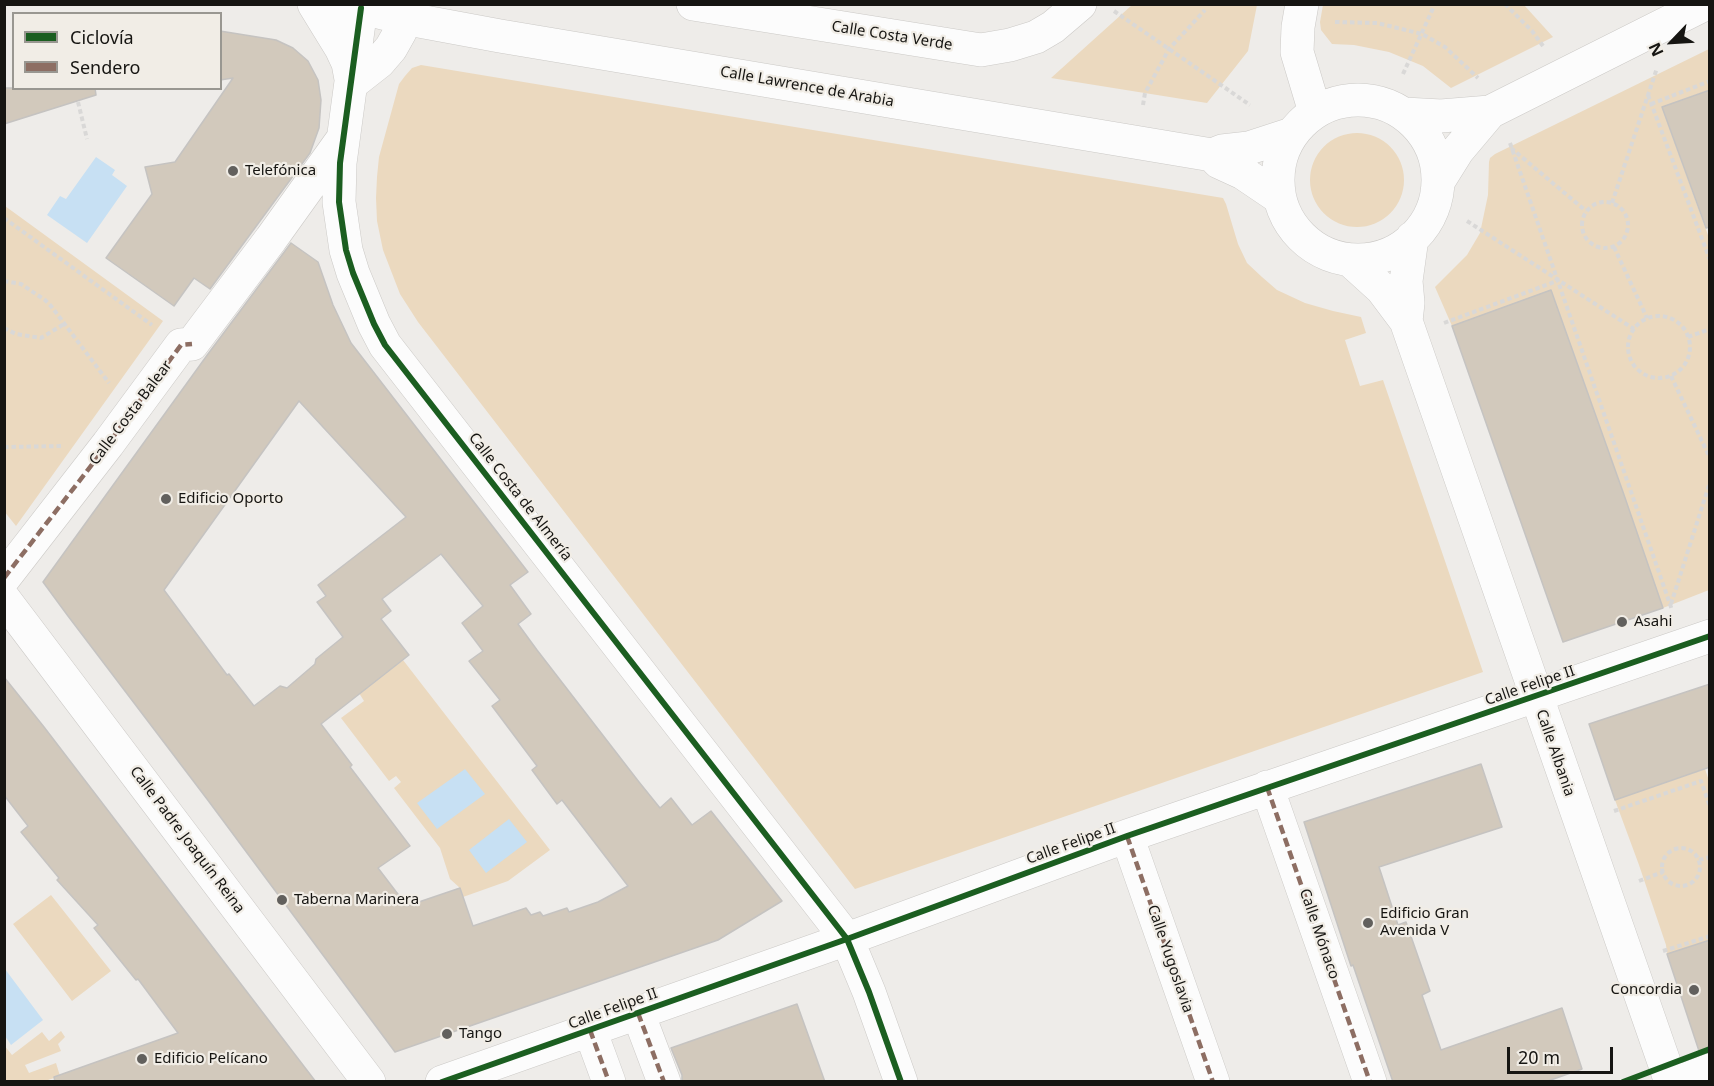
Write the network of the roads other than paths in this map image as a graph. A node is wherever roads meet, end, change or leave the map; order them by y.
1 (314, 4) edge
2 (693, 4) edge
3 (1080, 4) edge
4 (1302, 4) edge
5 (1705, 4) edge
6 (354, 6) edge
7 (405, 11) edge
8 (351, 84) junction
9 (1486, 98) junction
10 (1315, 112) junction
11 (1404, 114) junction
12 (1292, 134) junction
13 (344, 137) junction
14 (1212, 155) junction
15 (1438, 182) junction
16 (1280, 198) junction
17 (1412, 238) junction
18 (1350, 260) junction
19 (1422, 323) junction
20 (4, 578) edge
21 (4, 599) edge
22 (1710, 636) edge
23 (1536, 697) junction
24 (1267, 787) junction
25 (1127, 836) junction
26 (847, 939) junction
27 (638, 1012) junction
28 (590, 1030) junction
29 (1710, 1070) edge
30 (369, 1082) edge
31 (442, 1082) edge
32 (609, 1082) edge
33 (664, 1082) edge
34 (901, 1082) edge
35 (1213, 1082) edge
36 (1370, 1082) edge
37 (1671, 1082) edge
38 (1678, 1082) edge

1 - 8 street, Calle Costa de Almería
2 - 3 street, Calle Costa Verde
4 - 10 street
5 - 9 street
6 - 7 street, Calle Lawrence de Arabia
6 - 8 street, Calle Costa de Almería
7 - 8 street
7 - 14 street, Calle Lawrence de Arabia
8 - 13 street, Calle Costa de Almería
9 - 11 street
9 - 15 street
10 - 11 street
10 - 12 street
11 - 15 street
12 - 14 street, Calle Lawrence de Arabia
12 - 16 street
13 - 20 street, Calle Costa Balear
13 - 26 street, Calle Costa de Almería
14 - 16 street, Calle Lawrence de Arabia
15 - 17 street
16 - 18 street
17 - 18 street
17 - 19 street, Calle Albania
18 - 19 street, Calle Albania
19 - 23 street, Calle Albania
21 - 30 street, Calle Padre Joaquín Reina
22 - 23 street, Calle Felipe II
23 - 24 street, Calle Felipe II
23 - 37 street, Calle Albania
24 - 25 street, Calle Felipe II
24 - 36 street, Calle Mónaco
25 - 26 street, Calle Felipe II
25 - 35 street, Calle Yugoslavia
26 - 27 street, Calle Felipe II
26 - 34 street, Calle Costa de Almería
27 - 28 street, Calle Felipe II
27 - 33 street
28 - 31 street, Calle Felipe II
28 - 32 street
29 - 38 street

